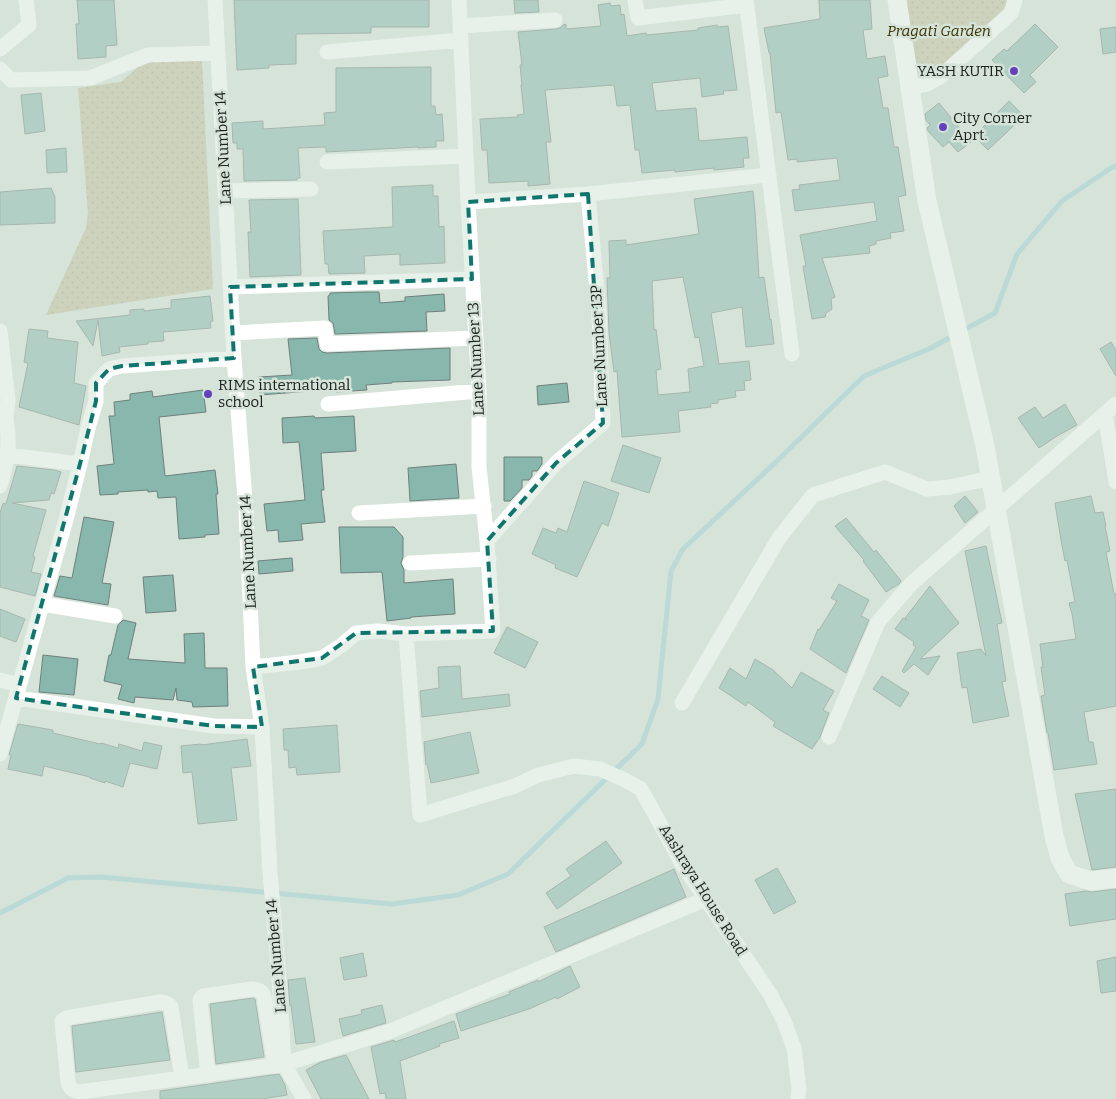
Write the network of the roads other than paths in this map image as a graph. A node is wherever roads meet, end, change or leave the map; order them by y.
1 (26, 0) edge
2 (215, 0) edge
3 (459, 0) edge
4 (635, 0) edge
5 (897, 0) edge
6 (1015, 0) edge
7 (746, 2) edge
8 (555, 20) dead end
9 (461, 33) junction
10 (0, 49) edge
11 (327, 52) dead end
12 (218, 53) junction
13 (0, 69) edge
14 (910, 87) junction
15 (466, 156) junction
16 (327, 162) dead end
17 (769, 175) junction
18 (311, 190) dead end
19 (225, 191) junction
20 (588, 194) junction
21 (468, 202) junction
22 (472, 279) junction
23 (230, 287) junction
24 (0, 331) edge
25 (233, 333) junction
26 (476, 338) junction
27 (792, 354) dead end
28 (234, 358) junction
29 (479, 391) junction
30 (328, 404) dead end
31 (1110, 409) edge
32 (4, 455) edge
33 (80, 464) junction
34 (991, 478) junction
35 (1116, 482) edge
36 (0, 486) edge
37 (484, 506) junction
38 (996, 509) junction
39 (359, 513) dead end
40 (487, 541) junction
41 (489, 559) junction
42 (410, 563) dead end
43 (42, 604) junction
44 (115, 616) dead end
45 (406, 634) junction
46 (253, 667) junction
47 (0, 680) edge
48 (18, 691) junction
49 (682, 703) dead end
50 (262, 727) junction
51 (829, 737) dead end
52 (0, 754) edge
53 (1116, 878) edge
54 (706, 900) junction
55 (279, 1065) junction
56 (208, 1075) junction
57 (182, 1078) junction
58 (304, 1099) edge
59 (798, 1099) edge

1 - 10 street
2 - 12 street, Lane Number 14
3 - 9 street, Lane Number 13
4 - 7 street
5 - 14 street
6 - 14 street
7 - 17 street
8 - 9 street
9 - 11 street
9 - 15 street, Lane Number 13
12 - 13 street
12 - 19 street, Lane Number 14
14 - 34 street
15 - 16 street
15 - 21 street, Lane Number 13
17 - 20 street
17 - 27 street
18 - 19 street
19 - 23 street, Lane Number 14
20 - 21 street
20 - 40 street, Lane Number 13P
21 - 22 street, Lane Number 13
22 - 23 street
22 - 26 street, Lane Number 13
23 - 25 street, Lane Number 14
24 - 32 street
25 - 26 street
25 - 28 street, Lane Number 14
26 - 29 street, Lane Number 13
28 - 33 street
28 - 46 street, Lane Number 14
29 - 30 street
29 - 37 street, Lane Number 13
31 - 35 street
31 - 38 street
32 - 33 street
32 - 36 street
33 - 43 street
34 - 38 street
34 - 49 street
37 - 39 street
37 - 40 street, Lane Number 13
38 - 51 street
38 - 53 street
40 - 41 street, Lane Number 13
41 - 42 street
41 - 45 street, Lane Number 13
43 - 44 street
43 - 48 street
45 - 46 street
45 - 54 street, Aashraya House Road
46 - 50 street, Lane Number 14
47 - 48 street
48 - 50 street
48 - 52 street
50 - 55 street, Lane Number 14
54 - 55 street
54 - 59 street, Aashraya House Road
55 - 56 street
55 - 56 street
55 - 58 street, Lane Number 14
56 - 57 street
57 - 57 street

